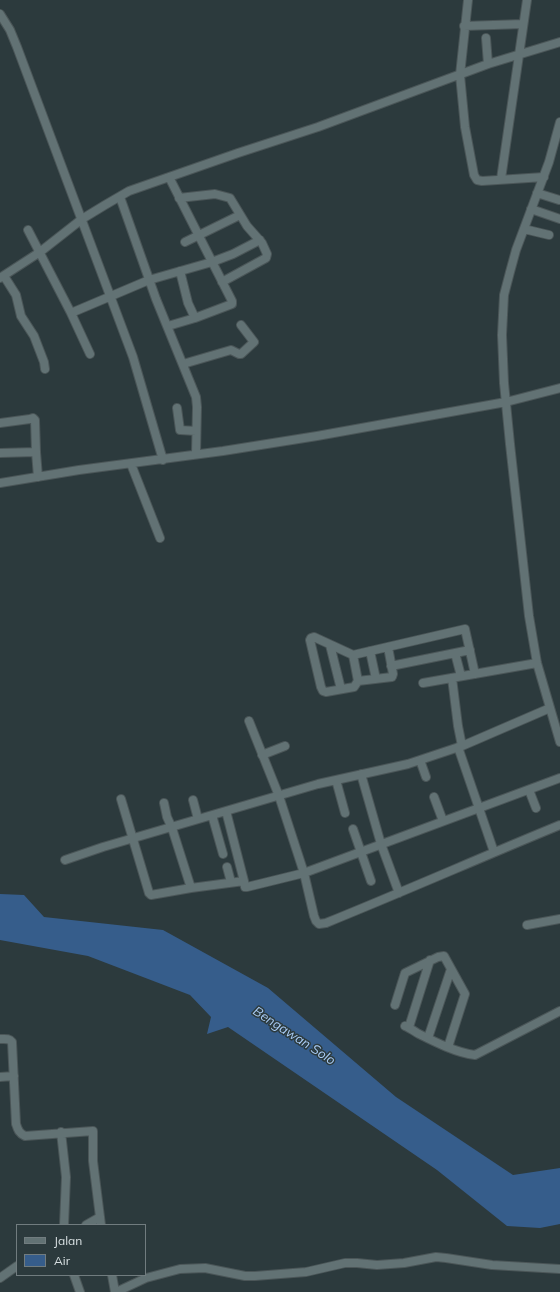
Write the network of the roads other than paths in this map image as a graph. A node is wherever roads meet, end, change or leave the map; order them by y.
1 (468, 0) edge
2 (527, 0) edge
3 (0, 14) edge
4 (524, 24) junction
5 (464, 26) junction
6 (486, 38) dead end
7 (560, 42) edge
8 (519, 54) junction
9 (488, 64) junction
10 (460, 75) junction
11 (560, 122) edge
12 (557, 148) edge
13 (169, 177) junction
14 (544, 177) junction
15 (501, 179) junction
16 (537, 193) junction
17 (120, 197) junction
18 (180, 198) junction
19 (559, 200) edge
20 (532, 209) junction
21 (240, 215) junction
22 (82, 219) junction
23 (560, 219) edge
24 (524, 229) junction
25 (28, 230) dead end
26 (549, 235) dead end
27 (198, 236) junction
28 (260, 240) junction
29 (185, 242) dead end
30 (40, 252) junction
31 (212, 262) junction
32 (180, 271) junction
33 (2, 277) edge
34 (149, 280) junction
35 (222, 282) junction
36 (110, 296) junction
37 (71, 313) junction
38 (195, 318) junction
39 (241, 325) dead end
40 (168, 326) junction
41 (90, 354) dead end
42 (183, 364) junction
43 (45, 369) dead end
44 (560, 388) edge
45 (506, 402) junction
46 (177, 408) dead end
47 (0, 423) edge
48 (196, 431) junction
49 (36, 452) junction
50 (0, 453) edge
51 (196, 454) junction
52 (163, 460) junction
53 (131, 464) junction
54 (38, 477) junction
55 (0, 483) edge
56 (160, 538) dead end
57 (330, 644) junction
58 (388, 647) junction
59 (470, 650) junction
60 (370, 651) junction
61 (455, 653) junction
62 (353, 655) junction
63 (537, 663) junction
64 (391, 666) junction
65 (475, 674) junction
66 (462, 676) junction
67 (452, 678) junction
68 (376, 679) junction
69 (358, 681) junction
70 (423, 683) dead end
71 (341, 689) junction
72 (550, 708) junction
73 (249, 722) dead end
74 (560, 742) edge
75 (285, 746) dead end
76 (460, 746) junction
77 (262, 755) junction
78 (420, 760) junction
79 (361, 774) junction
80 (426, 777) dead end
81 (560, 778) edge
82 (336, 780) junction
83 (529, 790) junction
84 (279, 796) junction
85 (434, 797) dead end
86 (121, 799) dead end
87 (193, 800) dead end
88 (164, 802) dead end
89 (479, 808) junction
90 (536, 808) dead end
91 (226, 811) junction
92 (345, 813) dead end
93 (212, 815) junction
94 (198, 819) junction
95 (443, 821) junction
96 (560, 825) edge
97 (172, 828) junction
98 (353, 829) dead end
99 (133, 839) junction
100 (381, 844) junction
101 (362, 852) junction
102 (494, 852) junction
103 (223, 854) dead end
104 (66, 860) dead end
105 (228, 867) dead end
106 (304, 873) junction
107 (244, 881) junction
108 (371, 881) dead end
109 (231, 882) junction
110 (191, 888) junction
111 (399, 893) junction
112 (560, 918) edge
113 (527, 925) dead end
114 (430, 960) junction
115 (451, 969) junction
116 (395, 1005) dead end
117 (560, 1011) edge
118 (428, 1038) junction
119 (0, 1039) edge
120 (451, 1048) junction
121 (0, 1076) edge
122 (14, 1076) junction
123 (61, 1132) junction
124 (101, 1221) edge
125 (64, 1224) edge
126 (90, 1224) edge
127 (16, 1267) edge
128 (560, 1269) edge
129 (74, 1276) edge
130 (112, 1276) edge
131 (0, 1278) edge
132 (80, 1292) edge
133 (116, 1292) edge

1 - 5 street
2 - 4 street
3 - 22 street
4 - 5 street
4 - 8 street
5 - 10 street
6 - 9 street
7 - 8 street
8 - 9 street
8 - 15 street
9 - 10 street
10 - 13 street
10 - 15 street
11 - 12 street
12 - 14 street
13 - 17 street
13 - 18 street
14 - 15 street
14 - 16 street
16 - 19 street
16 - 20 street
17 - 22 street
17 - 34 street
18 - 21 street
18 - 27 street
20 - 23 street
20 - 24 street
21 - 27 street
21 - 28 street
22 - 30 street
22 - 36 street
24 - 26 street
24 - 45 street
25 - 30 street
27 - 29 street
27 - 31 street
28 - 31 street
28 - 35 street
30 - 33 street
30 - 37 street
31 - 32 street
31 - 35 street
32 - 34 street
32 - 38 street
33 - 43 street
34 - 36 street
34 - 40 street
35 - 38 street
36 - 37 street
36 - 52 street
37 - 41 street
38 - 40 street
39 - 42 street
40 - 42 street
42 - 48 street
44 - 45 street
45 - 51 street
45 - 63 street
46 - 48 street
47 - 49 street
48 - 51 street
49 - 50 street
49 - 54 street
51 - 52 street
52 - 53 street
53 - 54 street
53 - 56 street
54 - 55 street
57 - 62 street
57 - 71 street
57 - 71 street
58 - 59 street
58 - 60 street
58 - 64 street
59 - 61 street
59 - 65 street
60 - 62 street
60 - 68 street
61 - 64 street
61 - 66 street
62 - 69 street
63 - 65 street
63 - 72 street
64 - 68 street
65 - 66 street
66 - 67 street
67 - 70 street
67 - 76 street
68 - 69 street
69 - 71 street
72 - 74 street
72 - 76 street
73 - 77 street
75 - 77 street
76 - 78 street
76 - 89 street
77 - 84 street
78 - 79 street
78 - 80 street
79 - 82 street
79 - 100 street
81 - 83 street
82 - 84 street
82 - 92 street
83 - 89 street
83 - 90 street
84 - 91 street
84 - 106 street
85 - 95 street
86 - 99 street
87 - 94 street
88 - 97 street
89 - 95 street
89 - 102 street
91 - 93 street
91 - 107 street
93 - 94 street
93 - 103 street
94 - 97 street
95 - 100 street
96 - 102 street
97 - 99 street
97 - 110 street
98 - 101 street
99 - 104 street
99 - 110 street
100 - 101 street
100 - 111 street
101 - 106 street
101 - 108 street
102 - 111 street
105 - 109 street
106 - 107 street
106 - 111 street
107 - 109 street
109 - 110 street
112 - 113 street
114 - 115 street
114 - 116 street
114 - 118 street
115 - 118 street
115 - 120 street
117 - 120 street
118 - 120 street
119 - 122 street
121 - 122 street
122 - 123 street
123 - 124 street
123 - 125 street
124 - 126 street
127 - 131 street
128 - 133 street
129 - 132 street
130 - 133 street

